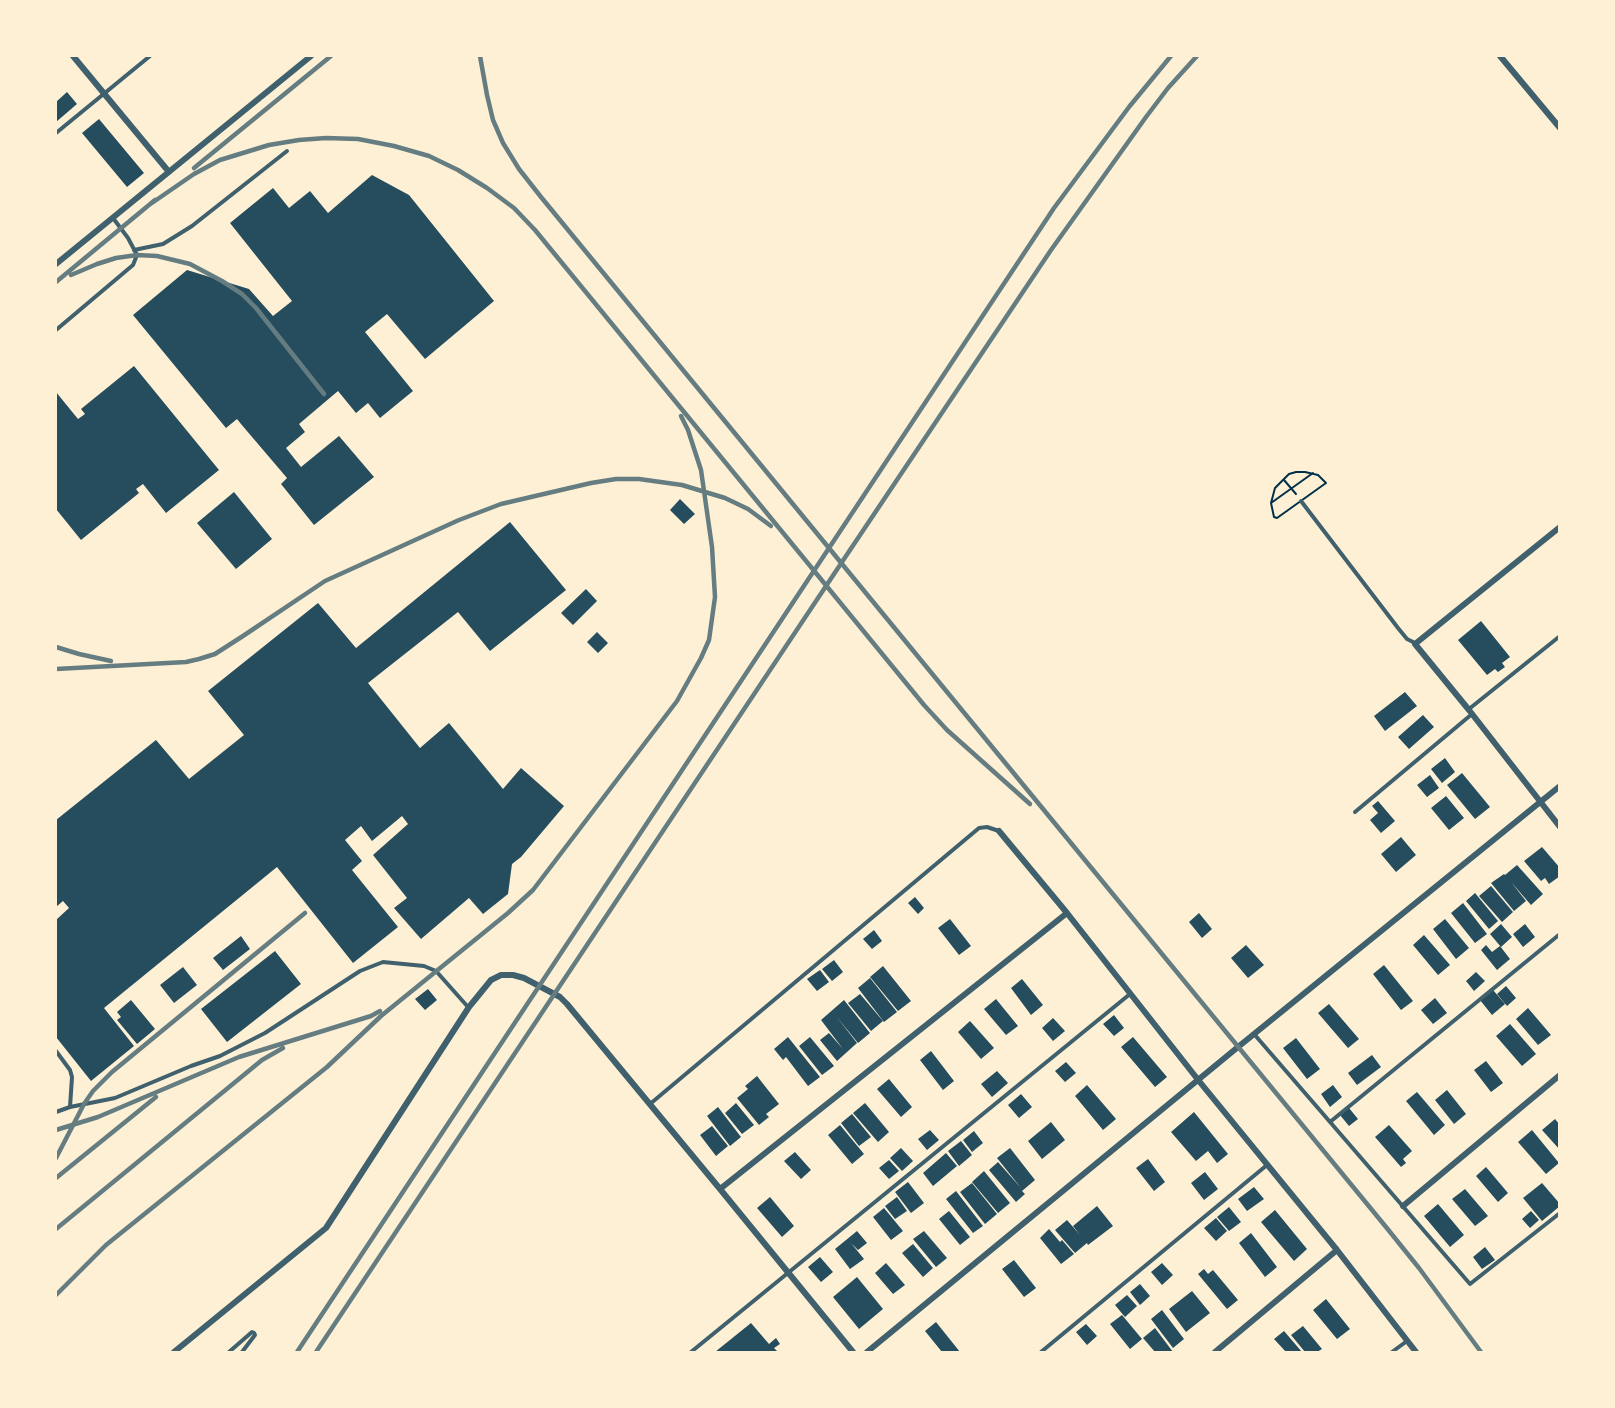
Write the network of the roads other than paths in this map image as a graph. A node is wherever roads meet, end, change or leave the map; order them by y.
1 (73, 56) edge
2 (150, 56) edge
3 (311, 56) edge
4 (1500, 56) edge
5 (104, 93) junction
6 (1560, 128) edge
7 (56, 133) edge
8 (287, 151) dead end
9 (170, 172) junction
10 (113, 217) junction
11 (134, 250) junction
12 (56, 264) edge
13 (56, 330) edge
14 (1301, 501) road end
15 (1560, 527) edge
16 (1560, 636) edge
17 (1415, 644) junction
18 (1471, 712) junction
19 (1560, 786) edge
20 (1540, 802) junction
21 (1355, 812) dead end
22 (1560, 827) edge
23 (999, 831) joint
24 (1067, 913) junction
25 (1560, 934) edge
26 (1131, 994) junction
27 (469, 1007) junction
28 (1254, 1034) junction
29 (56, 1052) edge
30 (1560, 1075) edge
31 (1199, 1081) junction
32 (649, 1104) junction
33 (70, 1107) junction
34 (56, 1112) edge
35 (1330, 1122) junction
36 (1267, 1165) junction
37 (720, 1189) junction
38 (1403, 1206) junction
39 (1560, 1213) edge
40 (1337, 1250) junction
41 (789, 1274) junction
42 (1407, 1341) junction
43 (174, 1353) edge
44 (229, 1353) edge
45 (242, 1353) edge
46 (691, 1353) edge
47 (853, 1353) edge
48 (867, 1353) edge
49 (1041, 1353) edge
50 (1215, 1353) edge
51 (1392, 1353) edge
52 (1416, 1353) edge

1 - 5 street
2 - 5 lane
3 - 9 street
4 - 6 street
5 - 7 lane
5 - 9 street
8 - 11 lane
9 - 10 street
10 - 11 lane
10 - 12 street
11 - 13 lane
14 - 17 lane
15 - 17 street
16 - 18 lane
17 - 18 street
18 - 20 street
18 - 21 lane
19 - 20 street
20 - 22 street
20 - 28 street
23 - 24 street
23 - 32 lane
24 - 26 street
24 - 37 street
25 - 35 lane
26 - 31 street
26 - 41 lane
27 - 32 street
27 - 33 lane
27 - 43 street
28 - 31 street
28 - 35 lane
29 - 33 lane
30 - 38 street
31 - 36 street
31 - 48 street
32 - 37 street
33 - 34 lane
35 - 38 lane
36 - 40 street
36 - 49 lane
37 - 41 street
38 - 39 lane
40 - 42 street
40 - 50 street
41 - 46 lane
41 - 47 street
42 - 51 lane
42 - 52 street
44 - 45 lane

